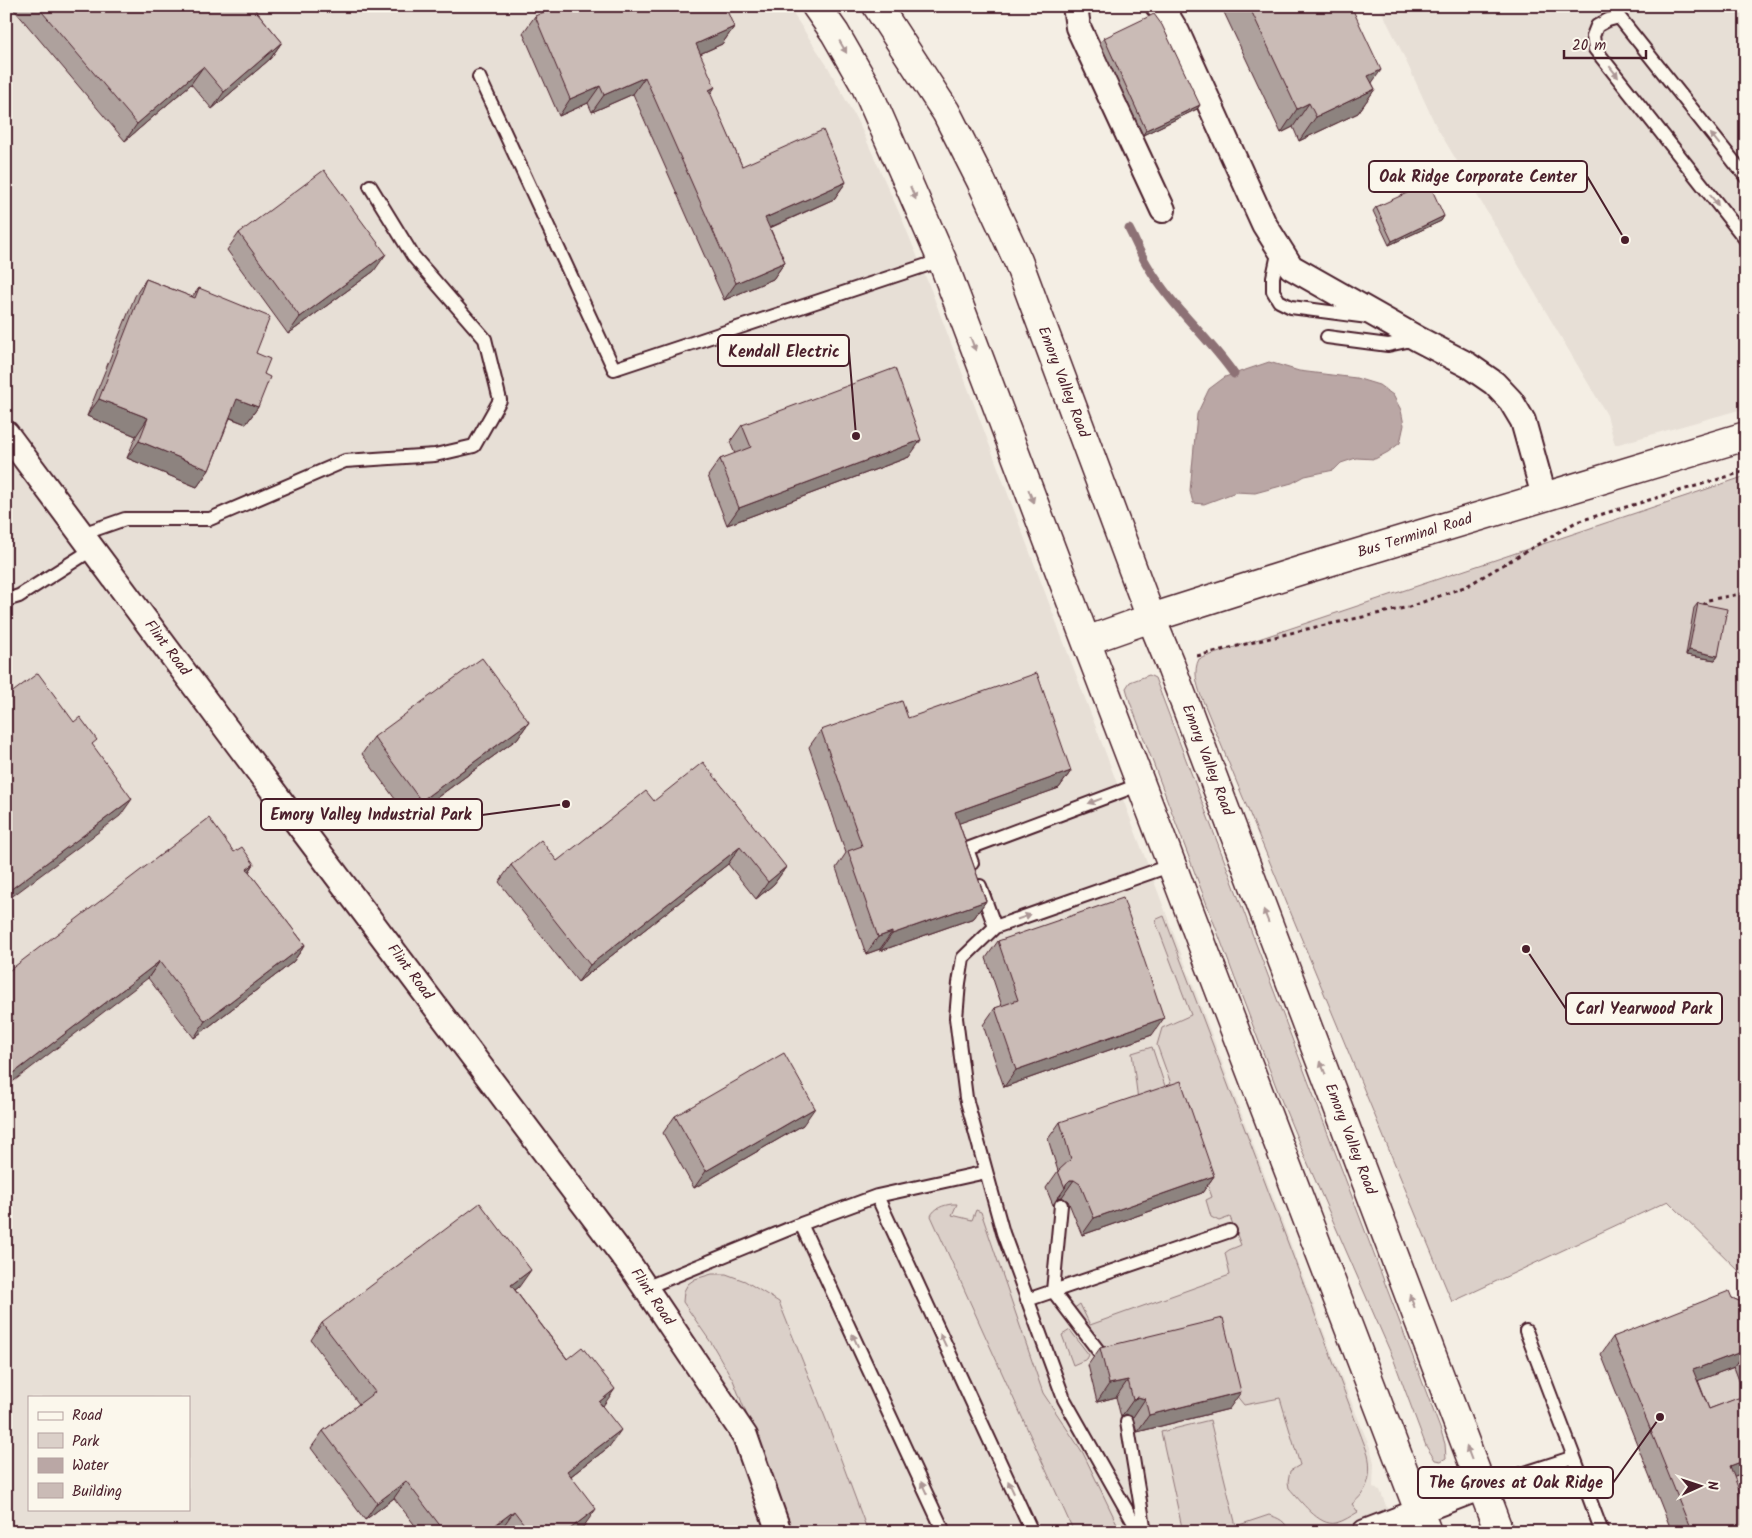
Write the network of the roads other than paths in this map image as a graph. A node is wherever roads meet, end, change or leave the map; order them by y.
1 (816, 6) edge
2 (877, 6) edge
3 (1074, 6) edge
4 (1158, 6) edge
5 (479, 77) dead end
6 (1746, 177) edge
7 (370, 186) dead end
8 (1163, 210) dead end
9 (1746, 240) edge
10 (1279, 248) junction
11 (942, 260) junction
12 (1383, 319) junction
13 (1327, 337) dead end
14 (1418, 339) junction
15 (6, 433) edge
16 (1746, 436) edge
17 (1544, 496) junction
18 (87, 542) junction
19 (6, 600) edge
20 (1151, 618) junction
21 (1086, 641) junction
22 (1141, 784) junction
23 (1172, 866) junction
24 (995, 927) junction
25 (986, 1172) junction
26 (877, 1196) junction
27 (1061, 1205) edge
28 (801, 1224) junction
29 (1230, 1231) dead end
30 (645, 1288) junction
31 (1053, 1291) junction
32 (1027, 1300) junction
33 (1526, 1332) dead end
34 (1100, 1353) edge
35 (1127, 1422) dead end
36 (1574, 1457) junction
37 (1482, 1487) junction
38 (1423, 1521) edge
39 (779, 1532) edge
40 (944, 1532) edge
41 (1032, 1532) edge
42 (1139, 1532) edge
43 (1145, 1532) edge
44 (1365, 1532) edge
45 (1499, 1532) edge
46 (1602, 1532) edge

1 -> 11 main road
2 - 20 main road, Emory Valley Road
3 - 8 street
4 - 10 street
5 - 11 lane
6 -> 9 lane
7 - 18 lane
10 - 12 street
10 - 12 lane
11 -> 21 main road
12 - 14 street
13 - 14 lane
14 - 17 street
15 - 18 street, Flint Road
16 - 17 main road, Bus Terminal Road
17 - 20 main road, Bus Terminal Road
18 - 19 lane
18 - 30 street, Flint Road
20 - 21 main road, Bus Terminal Road
37 -> 20 main road, Emory Valley Road
21 - 22 main road
22 - 23 main road
22 -> 24 lane
24 -> 23 lane
23 - 38 main road
24 - 25 lane
25 - 26 lane
25 - 32 lane
26 - 28 lane
41 -> 26 lane
27 - 31 lane
28 - 30 lane
40 -> 28 lane
29 - 31 lane
30 - 39 street, Flint Road
31 - 32 lane
31 - 34 lane
32 - 42 lane
33 - 36 lane
35 - 43 lane
36 - 37 lane
36 - 46 lane
37 - 38 street
37 - 45 main road, Emory Valley Road
38 - 44 street

